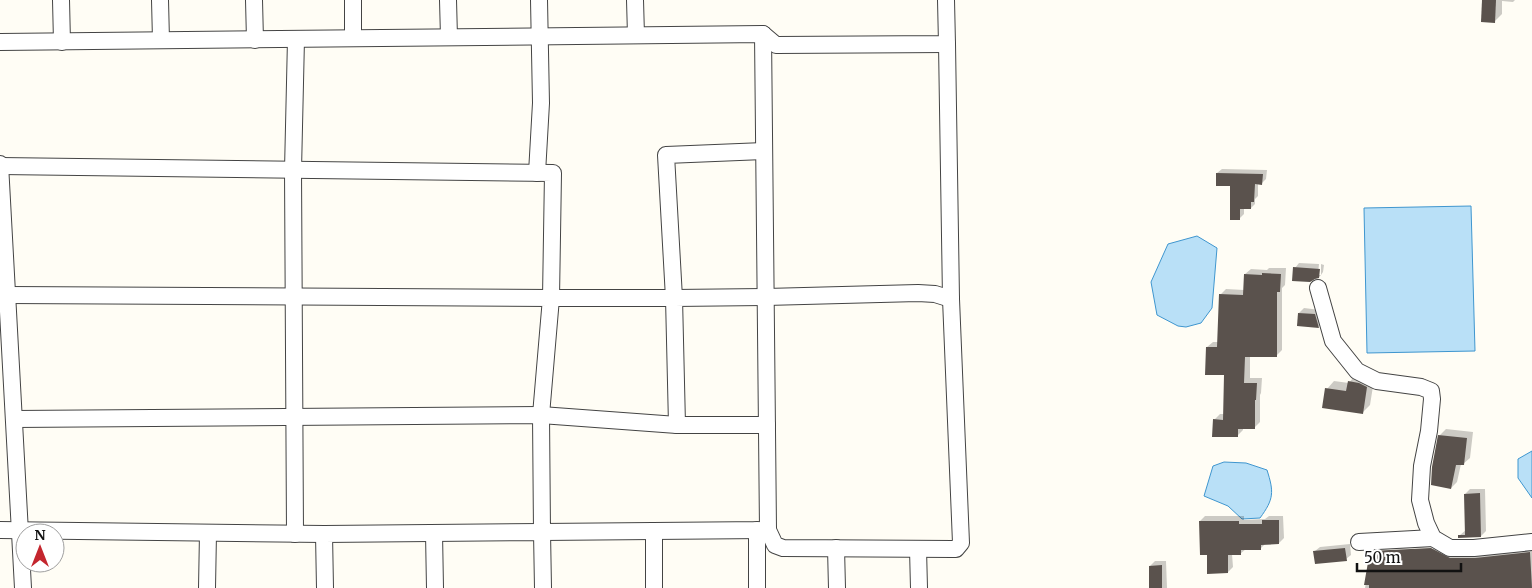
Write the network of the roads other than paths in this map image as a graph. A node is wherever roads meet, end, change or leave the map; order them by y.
1 (61, 0) edge
2 (160, 0) edge
3 (254, 0) edge
4 (353, 0) edge
5 (448, 0) edge
6 (539, 0) edge
7 (635, 0) edge
8 (946, 0) edge
9 (763, 34) junction
10 (636, 35) junction
11 (540, 37) junction
12 (353, 38) junction
13 (448, 38) junction
14 (296, 39) junction
15 (161, 40) junction
16 (255, 40) junction
17 (0, 42) edge
18 (62, 42) junction
19 (946, 44) junction
20 (764, 151) junction
21 (0, 165) edge
22 (293, 170) junction
23 (537, 173) junction
24 (3, 259) edge
25 (1318, 288) dead end
26 (7, 295) junction
27 (293, 296) junction
28 (766, 297) junction
29 (551, 298) junction
30 (674, 298) junction
31 (951, 299) junction
32 (5, 343) edge
33 (541, 415) junction
34 (293, 417) junction
35 (14, 420) junction
36 (767, 424) junction
37 (676, 425) junction
38 (8, 436) edge
39 (19, 523) edge
40 (0, 530) edge
41 (15, 530) edge
42 (762, 530) junction
43 (65, 531) edge
44 (654, 531) junction
45 (542, 532) junction
46 (208, 533) junction
47 (434, 533) junction
48 (295, 534) junction
49 (324, 534) junction
50 (1433, 538) junction
51 (1359, 542) dead end
52 (1532, 542) edge
53 (836, 548) junction
54 (918, 549) junction
55 (22, 573) edge
56 (23, 588) edge
57 (207, 588) edge
58 (325, 588) edge
59 (435, 588) edge
60 (543, 588) edge
61 (654, 588) edge
62 (757, 588) edge
63 (837, 588) edge
64 (919, 588) edge

1 - 18 street
2 - 15 street
3 - 16 street
4 - 12 street
5 - 13 street
6 - 11 street
7 - 10 street
8 - 19 street
9 - 10 street
9 - 19 street
9 - 20 street
10 - 11 street
11 - 13 street
11 - 23 street
12 - 13 street
12 - 14 street
14 - 16 street
14 - 22 street
15 - 16 street
15 - 18 street
17 - 18 street
19 - 31 street
20 - 28 street
20 - 30 street
21 - 22 street
21 - 24 street
22 - 23 street
22 - 27 street
23 - 29 street
24 - 26 street
25 - 50 street
26 - 27 street
26 - 32 street
27 - 29 street
27 - 34 street
28 - 30 street
28 - 31 street
28 - 36 street
29 - 30 street
29 - 33 street
30 - 37 street
31 - 54 street
32 - 35 street
33 - 34 street
33 - 37 street
33 - 45 street
34 - 35 street
34 - 48 street
35 - 38 street
36 - 37 street
36 - 42 street
38 - 39 street
40 - 41 street
42 - 44 street
42 - 53 street
42 - 62 street
43 - 46 street
44 - 45 street
44 - 61 street
45 - 47 street
45 - 60 street
46 - 48 street
46 - 57 street
47 - 49 street
47 - 59 street
48 - 49 street
49 - 58 street
50 - 51 street
50 - 52 street
53 - 54 street
53 - 63 street
54 - 64 street
55 - 56 street

